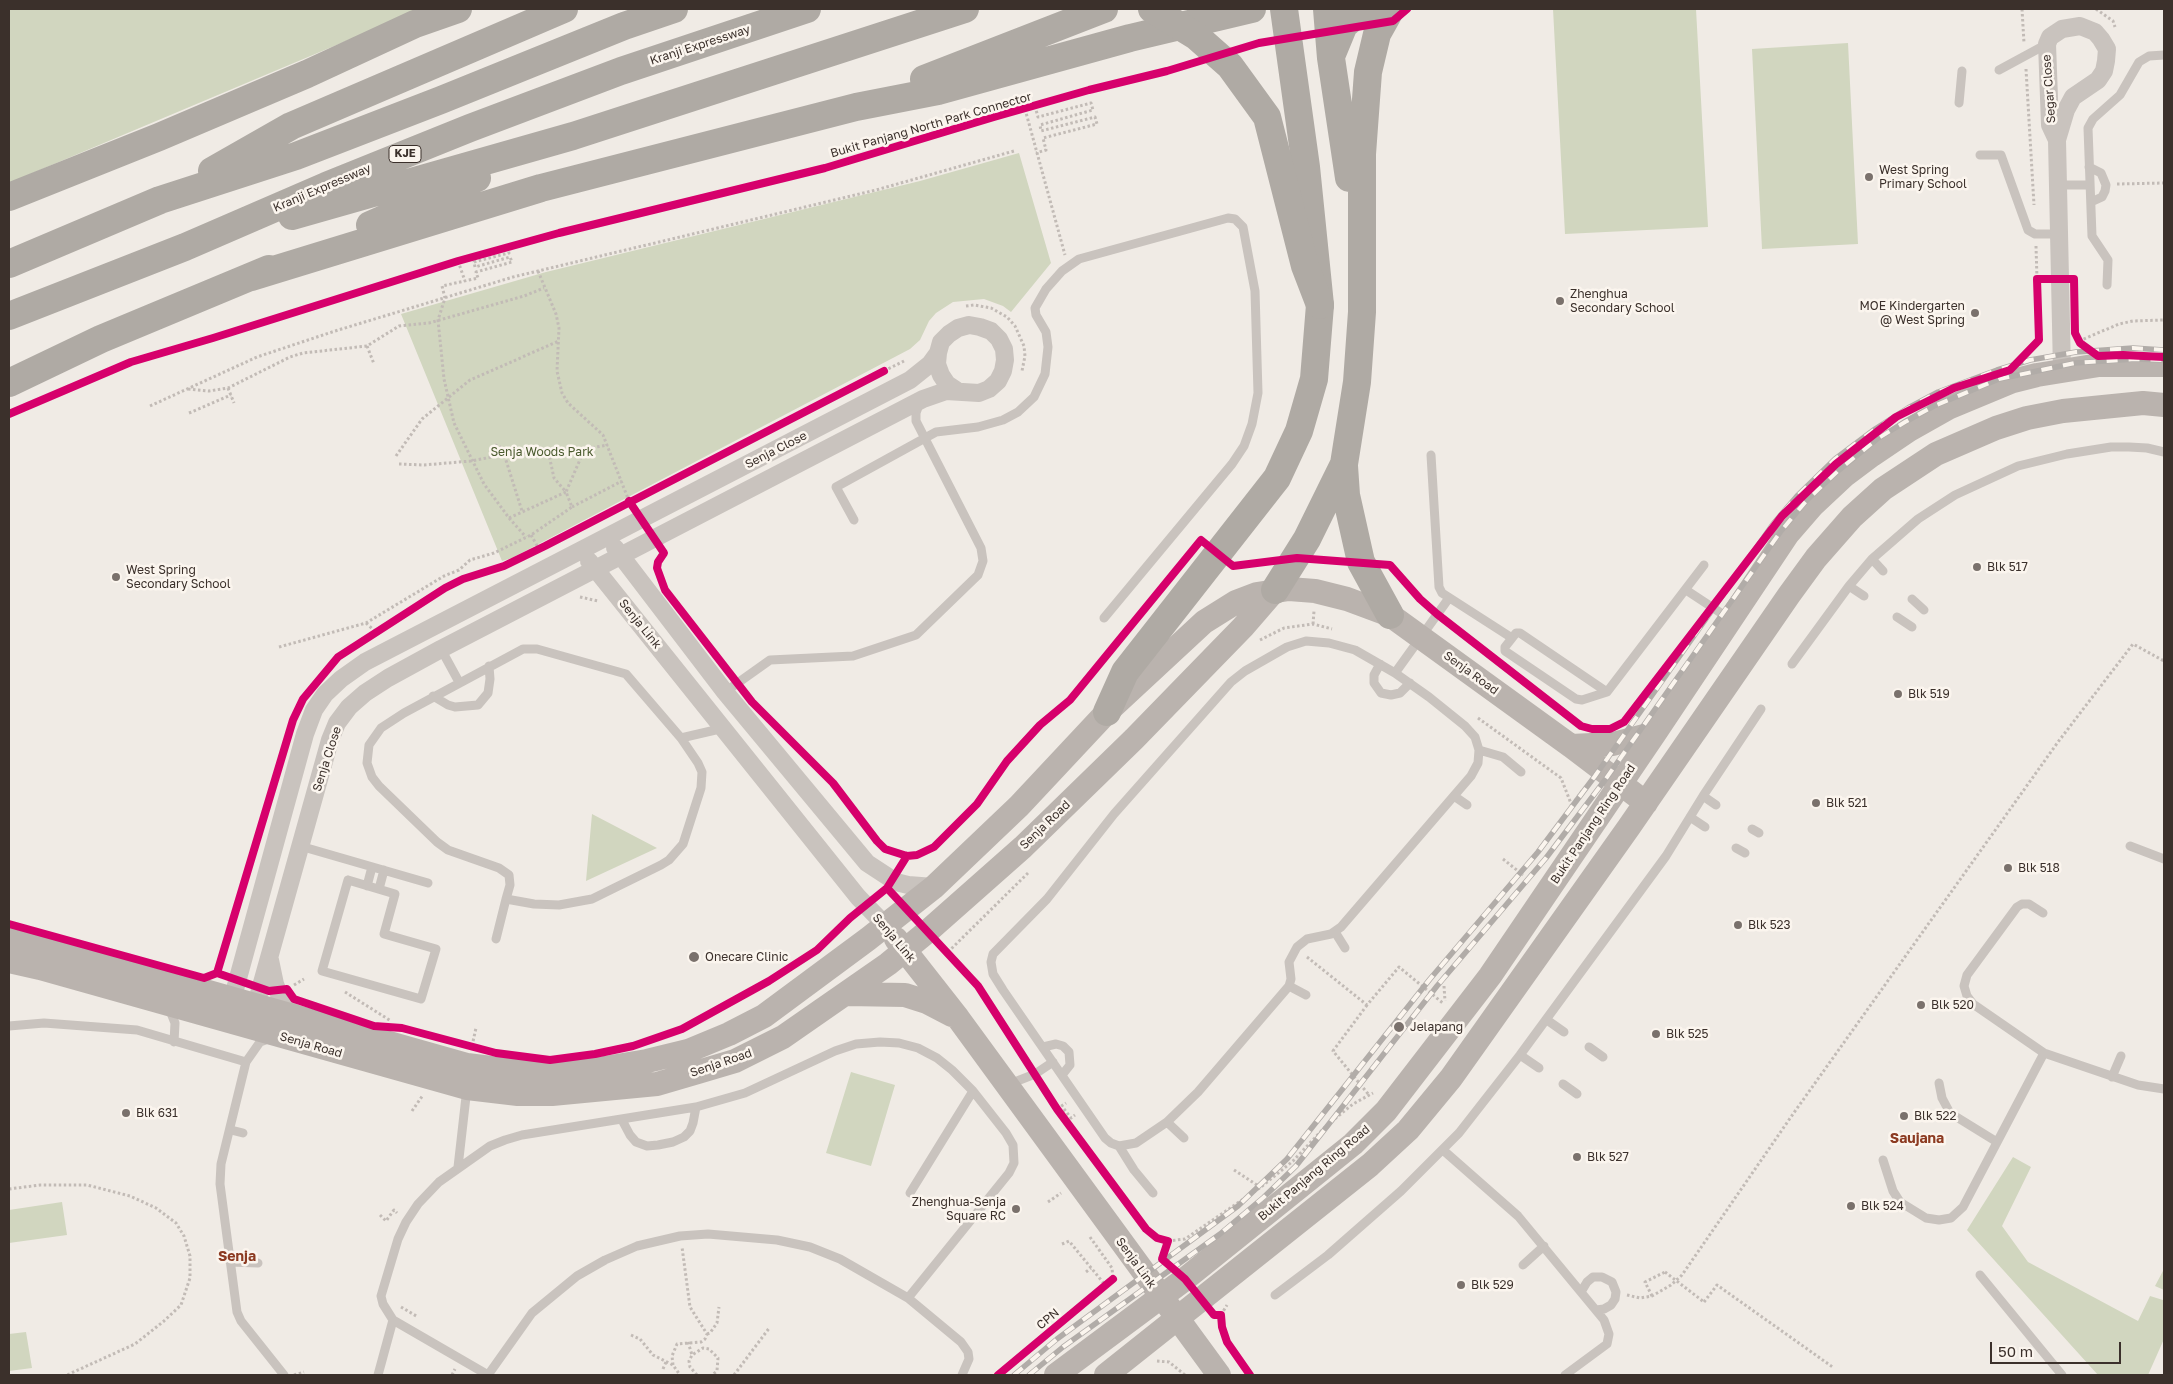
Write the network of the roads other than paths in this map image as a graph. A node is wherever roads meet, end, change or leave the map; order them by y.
1 (458, 9) edge
2 (564, 9) edge
3 (674, 9) edge
4 (807, 9) edge
5 (965, 9) edge
6 (1104, 9) edge
7 (1152, 9) edge
8 (1252, 9) edge
9 (1284, 9) edge
10 (1327, 9) edge
11 (1362, 9) edge
12 (1391, 9) edge
13 (2046, 44) junction
14 (2164, 55) edge
15 (1331, 58) junction
16 (1999, 70) dead end
17 (1962, 71) dead end
18 (1959, 103) dead end
19 (856, 107) junction
20 (573, 136) junction
21 (2057, 140) junction
22 (1980, 155) dead end
23 (2089, 167) junction
24 (2090, 185) junction
25 (2057, 186) junction
26 (9, 196) edge
27 (160, 200) junction
28 (2091, 202) junction
29 (2059, 234) junction
30 (185, 246) junction
31 (12, 263) edge
32 (1362, 266) junction
33 (251, 277) junction
34 (2107, 285) dead end
35 (1320, 305) junction
36 (9, 316) edge
37 (938, 353) junction
38 (2164, 365) edge
39 (2062, 371) junction
40 (9, 382) edge
41 (956, 390) junction
42 (923, 399) junction
43 (2164, 405) edge
44 (892, 414) junction
45 (916, 421) junction
46 (925, 438) junction
47 (2164, 452) edge
48 (1431, 455) dead end
49 (1344, 464) junction
50 (854, 520) dead end
51 (608, 537) junction
52 (583, 550) junction
53 (620, 556) junction
54 (1872, 560) junction
55 (1704, 565) dead end
56 (595, 569) junction
57 (1883, 571) dead end
58 (1849, 586) junction
59 (1276, 590) junction
60 (1686, 590) junction
61 (1864, 596) dead end
62 (1450, 598) junction
63 (1912, 598) dead end
64 (1924, 610) dead end
65 (1390, 615) junction
66 (1897, 617) dead end
67 (1104, 618) dead end
68 (1730, 620) junction
69 (1912, 627) dead end
70 (1421, 636) junction
71 (1512, 638) junction
72 (441, 649) junction
73 (1380, 664) junction
74 (1792, 664) dead end
75 (489, 666) junction
76 (1395, 673) junction
77 (459, 682) junction
78 (1410, 683) junction
79 (725, 692) junction
80 (1608, 692) junction
81 (433, 696) junction
82 (1761, 709) dead end
83 (1107, 712) junction
84 (724, 728) junction
85 (1656, 733) junction
86 (681, 738) junction
87 (1571, 746) junction
88 (1479, 750) junction
89 (1522, 772) dead end
90 (1620, 784) junction
91 (1454, 796) junction
92 (1702, 796) junction
93 (1646, 802) junction
94 (1467, 805) dead end
95 (1716, 805) dead end
96 (1690, 817) junction
97 (1705, 827) dead end
98 (300, 846) junction
99 (2130, 846) dead end
100 (1736, 848) dead end
101 (1745, 853) dead end
102 (2164, 859) edge
103 (372, 867) junction
104 (384, 870) junction
105 (428, 883) dead end
106 (367, 886) junction
107 (934, 887) junction
108 (379, 889) junction
109 (506, 899) junction
110 (2043, 913) dead end
111 (885, 925) junction
112 (1334, 932) junction
113 (9, 938) edge
114 (496, 939) dead end
115 (1345, 948) dead end
116 (905, 950) junction
117 (269, 957) junction
118 (9, 961) edge
119 (1289, 986) junction
120 (847, 994) junction
121 (1306, 995) dead end
122 (166, 1004) junction
123 (229, 1010) junction
124 (253, 1017) junction
125 (958, 1018) junction
126 (1546, 1020) junction
127 (312, 1022) junction
128 (9, 1026) edge
129 (1564, 1032) dead end
130 (281, 1036) junction
131 (174, 1042) junction
132 (1043, 1048) junction
133 (1589, 1048) dead end
134 (2044, 1053) junction
135 (1520, 1055) junction
136 (2121, 1056) dead end
137 (1603, 1057) dead end
138 (246, 1062) junction
139 (1053, 1062) junction
140 (1539, 1068) dead end
141 (1062, 1075) junction
142 (2112, 1077) junction
143 (1939, 1083) dead end
144 (1563, 1084) dead end
145 (1006, 1085) junction
146 (467, 1088) junction
147 (2164, 1089) edge
148 (973, 1091) junction
149 (1577, 1094) dead end
150 (696, 1107) junction
151 (622, 1120) junction
152 (1167, 1122) junction
153 (231, 1130) junction
154 (243, 1133) dead end
155 (1184, 1138) dead end
156 (1997, 1142) junction
157 (1119, 1146) junction
158 (1443, 1150) junction
159 (1884, 1160) dead end
160 (458, 1168) junction
161 (910, 1193) dead end
162 (1153, 1193) dead end
163 (1544, 1246) junction
164 (230, 1262) junction
165 (258, 1263) dead end
166 (1523, 1265) dead end
167 (1980, 1275) dead end
168 (1154, 1288) junction
169 (1581, 1292) junction
170 (1275, 1295) dead end
171 (908, 1298) junction
172 (1596, 1310) junction
173 (1177, 1318) junction
174 (393, 1320) junction
175 (284, 1375) edge
176 (378, 1375) edge
177 (962, 1375) edge
178 (1056, 1375) edge
179 (1106, 1375) edge
180 (1219, 1375) edge
181 (1564, 1375) edge
182 (2062, 1375) edge

1 - 26 highway
2 - 27 highway
3 - 27 highway
4 - 30 highway, Kranji Expressway / KJE
5 - 20 highway
6 - 19 highway
7 - 35 highway, bridge
8 - 19 highway
9 - 35 highway, bridge
10 - 15 highway
11 - 15 highway
12 - 32 highway
13 - 16 lane
13 - 21 street, Segar Close
13 - 21 street, Segar Close
14 - 23 lane
15 - 32 highway
17 - 18 lane
19 - 33 highway
20 - 30 highway
20 - 33 highway
21 - 25 street, Segar Close
22 - 29 lane
23 - 24 lane
23 - 28 lane
24 - 25 lane
24 - 28 lane
25 - 29 street, Segar Close
27 - 31 highway
28 - 34 lane
29 - 39 street, Segar Close
30 - 36 highway, Kranji Expressway / KJE
32 - 49 highway
33 - 40 highway
35 - 83 highway
37 - 41 street
37 - 41 street, Senja Close
37 - 51 street, Senja Close
38 - 39 street, Bukit Panjang Ring Road
39 - 68 street, Bukit Panjang Ring Road
41 - 42 street, Senja Close
42 - 44 street, Senja Close
42 - 45 lane
43 - 93 street
44 - 45 lane
44 - 53 street, Senja Close
45 - 46 lane
46 - 50 lane
46 - 67 lane
46 - 79 lane
47 - 54 lane
48 - 62 lane
49 - 59 highway
49 - 65 highway
51 - 52 street, Senja Close
51 - 53 street
52 - 56 street
52 - 123 street, Senja Close
53 - 56 street, Senja Close
53 - 79 street, Senja Link
54 - 57 lane
54 - 58 lane
55 - 60 lane
56 - 72 street, Senja Close
56 - 84 street, Senja Link
58 - 61 lane
58 - 74 lane
59 - 65 street, Senja Road
59 - 83 street, Senja Road
59 - 116 street, Senja Road
60 - 68 lane
60 - 80 lane
62 - 70 lane
62 - 71 lane
63 - 64 lane
65 - 70 street, Senja Road
66 - 69 lane
68 - 85 street, Bukit Panjang Ring Road
70 - 76 lane
70 - 87 street, Senja Road
71 - 80 lane
71 - 80 lane
72 - 77 lane
72 - 98 street, Senja Close
73 - 76 lane
73 - 78 lane
73 - 132 lane
75 - 77 lane
75 - 81 lane
75 - 86 lane
76 - 78 lane
77 - 81 lane
78 - 88 lane
79 - 107 street, Senja Link
81 - 109 lane
82 - 92 lane
83 - 107 street, Senja Road
84 - 86 lane
84 - 111 street, Senja Link
85 - 87 street
85 - 90 street, Bukit Panjang Ring Road
86 - 109 lane
87 - 90 street, Senja Road
88 - 89 lane
88 - 91 lane
90 - 93 street, Senja Road
90 - 168 street, Bukit Panjang Ring Road
91 - 94 lane
91 - 112 lane
92 - 95 lane
92 - 96 lane
93 - 173 street
96 - 97 lane
96 - 126 lane
98 - 103 lane
98 - 117 street, Senja Close
99 - 102 lane
100 - 101 lane
103 - 104 lane
103 - 106 lane
104 - 105 lane
104 - 108 lane
106 - 108 lane
106 - 108 lane
107 - 111 street, Senja Road
109 - 114 lane
110 - 134 lane
111 - 116 street, Senja Link
111 - 127 street, Senja Road
112 - 115 lane
112 - 119 lane
113 - 123 street, Senja Road
116 - 120 street, Senja Road
116 - 125 street, Senja Link
117 - 124 street, Senja Close
117 - 127 street
118 - 122 street, Senja Road
119 - 121 lane
119 - 152 lane
120 - 125 street
120 - 146 street, Senja Road
122 - 123 street, Senja Road
122 - 131 lane
123 - 124 street, Senja Road
124 - 127 street, Senja Road
124 - 130 street, Senja Road
125 - 145 street, Senja Link
126 - 129 lane
126 - 135 lane
128 - 131 lane
130 - 138 lane
130 - 146 street, Senja Road
131 - 138 lane
132 - 139 lane
132 - 141 lane
133 - 137 lane
134 - 142 lane
134 - 156 lane
135 - 140 lane
135 - 158 lane
136 - 142 lane
138 - 153 lane
139 - 141 lane
139 - 145 lane
141 - 157 lane
142 - 147 lane
143 - 156 lane
144 - 149 lane
145 - 168 street, Senja Link
146 - 160 lane
148 - 150 lane
148 - 161 lane
148 - 171 lane
150 - 151 lane
150 - 151 lane
151 - 160 lane
152 - 155 lane
152 - 157 lane
153 - 154 lane
153 - 164 lane
156 - 159 lane
157 - 162 lane
158 - 163 lane
158 - 170 lane
160 - 174 lane
163 - 166 lane
163 - 169 lane
164 - 165 lane
164 - 175 lane
167 - 182 lane
168 - 173 street, Senja Link
168 - 178 street, Bukit Panjang Ring Road
169 - 172 lane
169 - 172 lane
171 - 174 lane
171 - 177 lane
172 - 181 lane
173 - 179 street
173 - 180 street, Senja Link
174 - 176 lane

